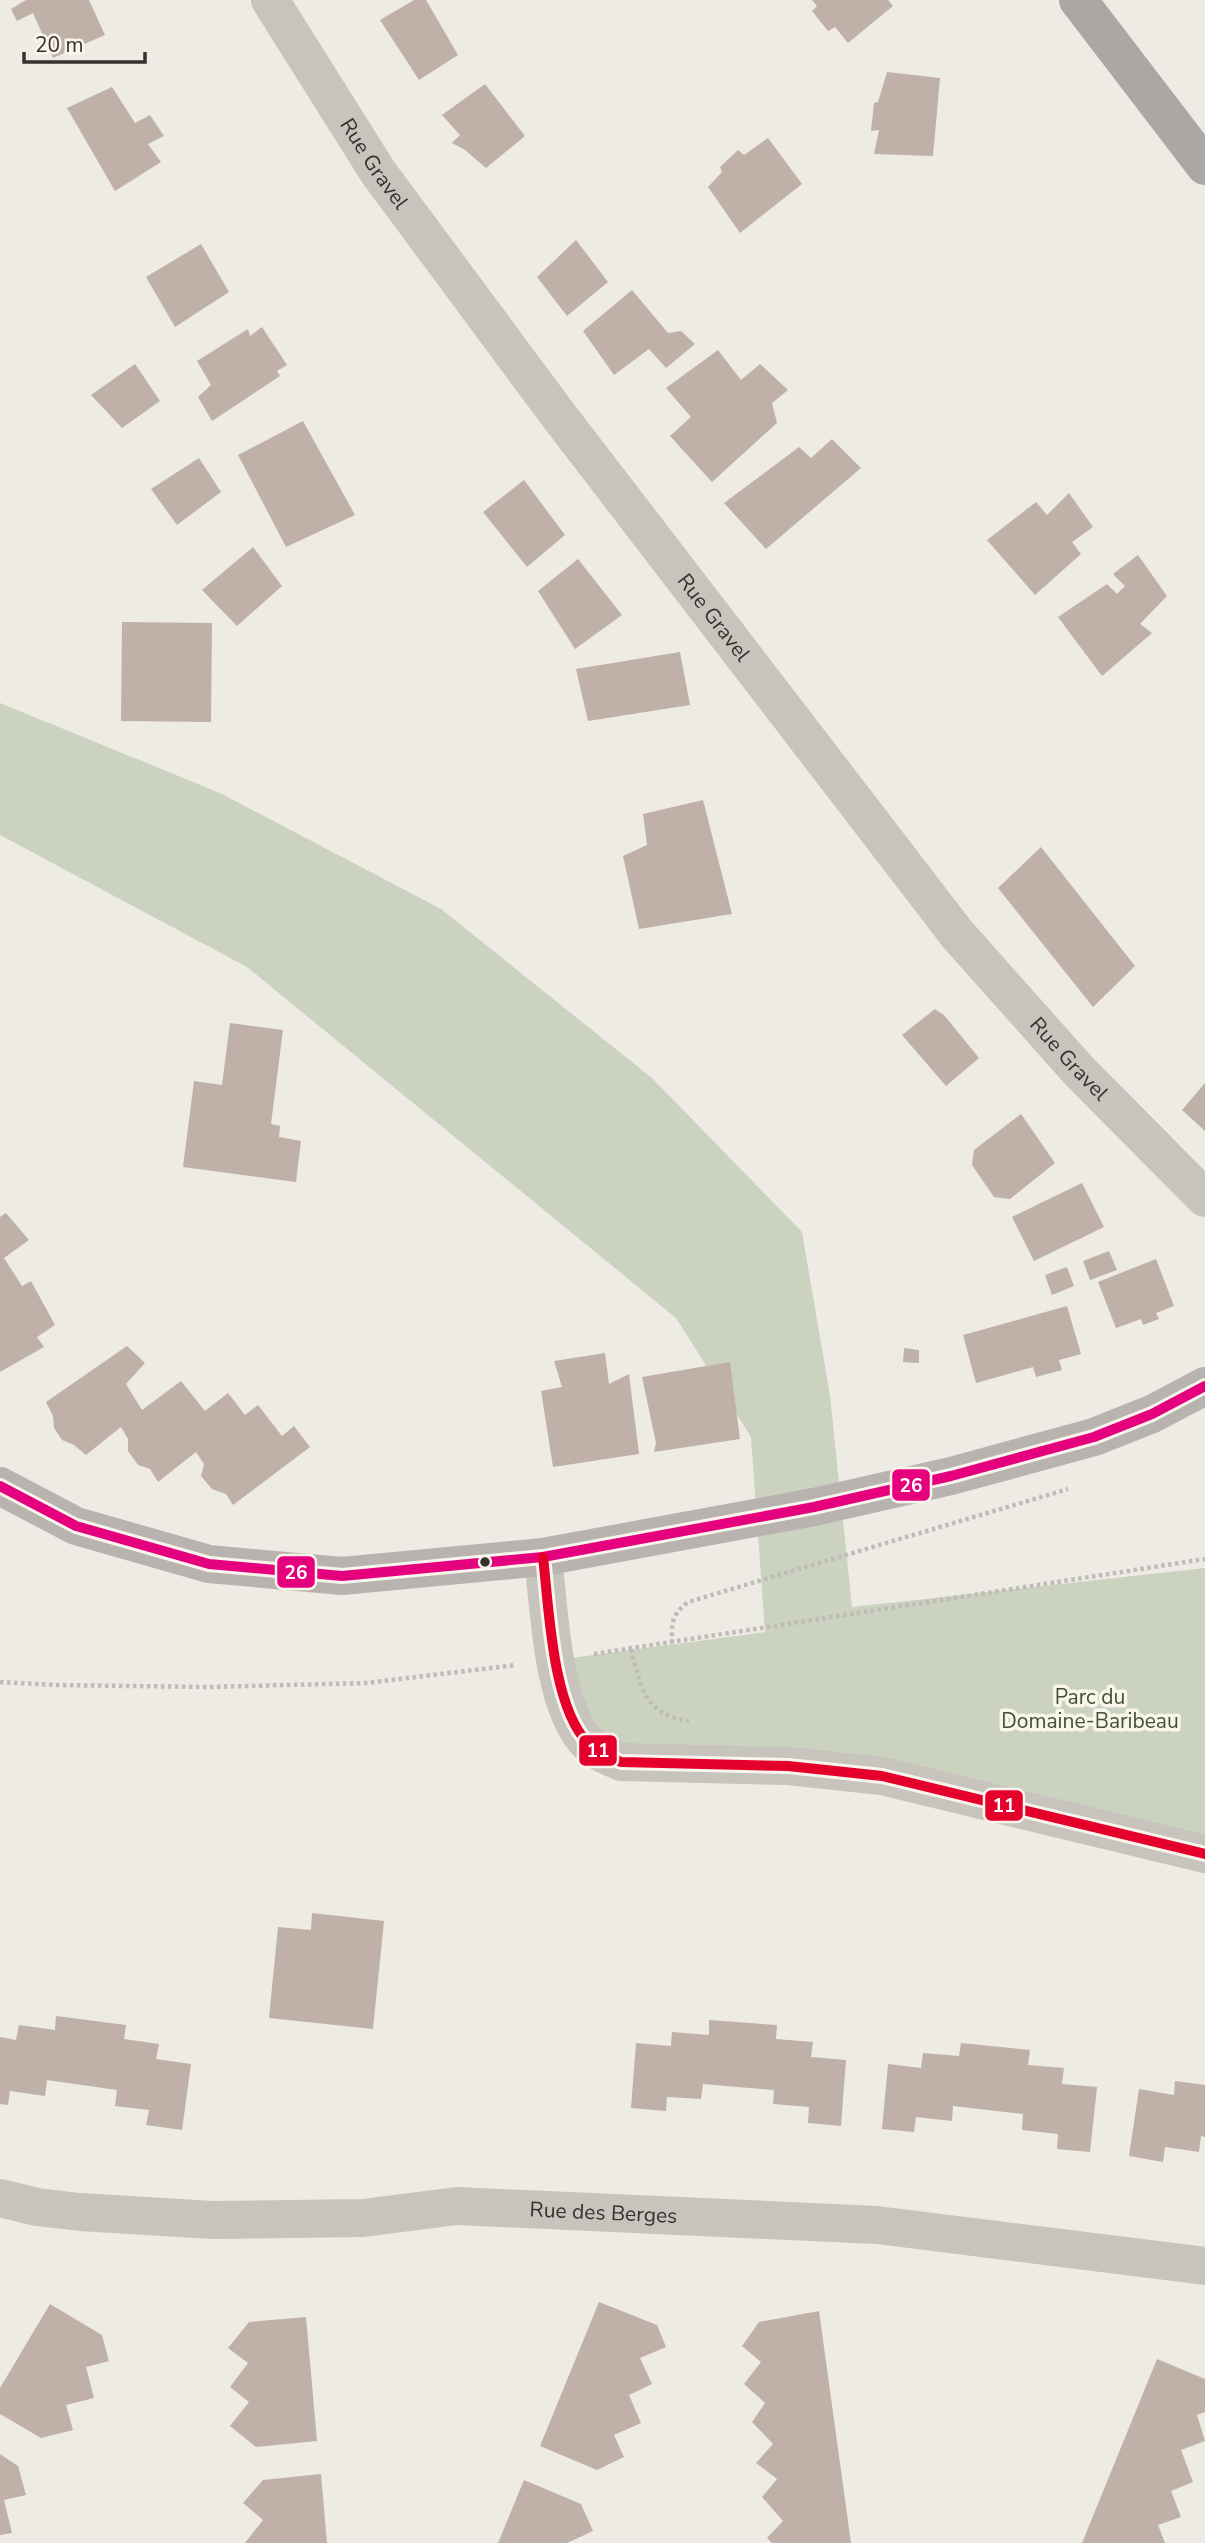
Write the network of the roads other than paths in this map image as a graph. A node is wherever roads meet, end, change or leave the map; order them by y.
1 (271, 0) edge
2 (1078, 0) edge
3 (1205, 166) edge
4 (1205, 1198) edge
5 (1205, 1386) edge
6 (0, 1486) edge
7 (543, 1557) junction
8 (1205, 1854) edge
9 (0, 2198) edge
10 (1205, 2266) edge

1 - 4 street, Rue Gravel
2 - 3 main road
5 - 7 street
6 - 7 street
7 - 8 street
9 - 10 street, Rue des Berges

